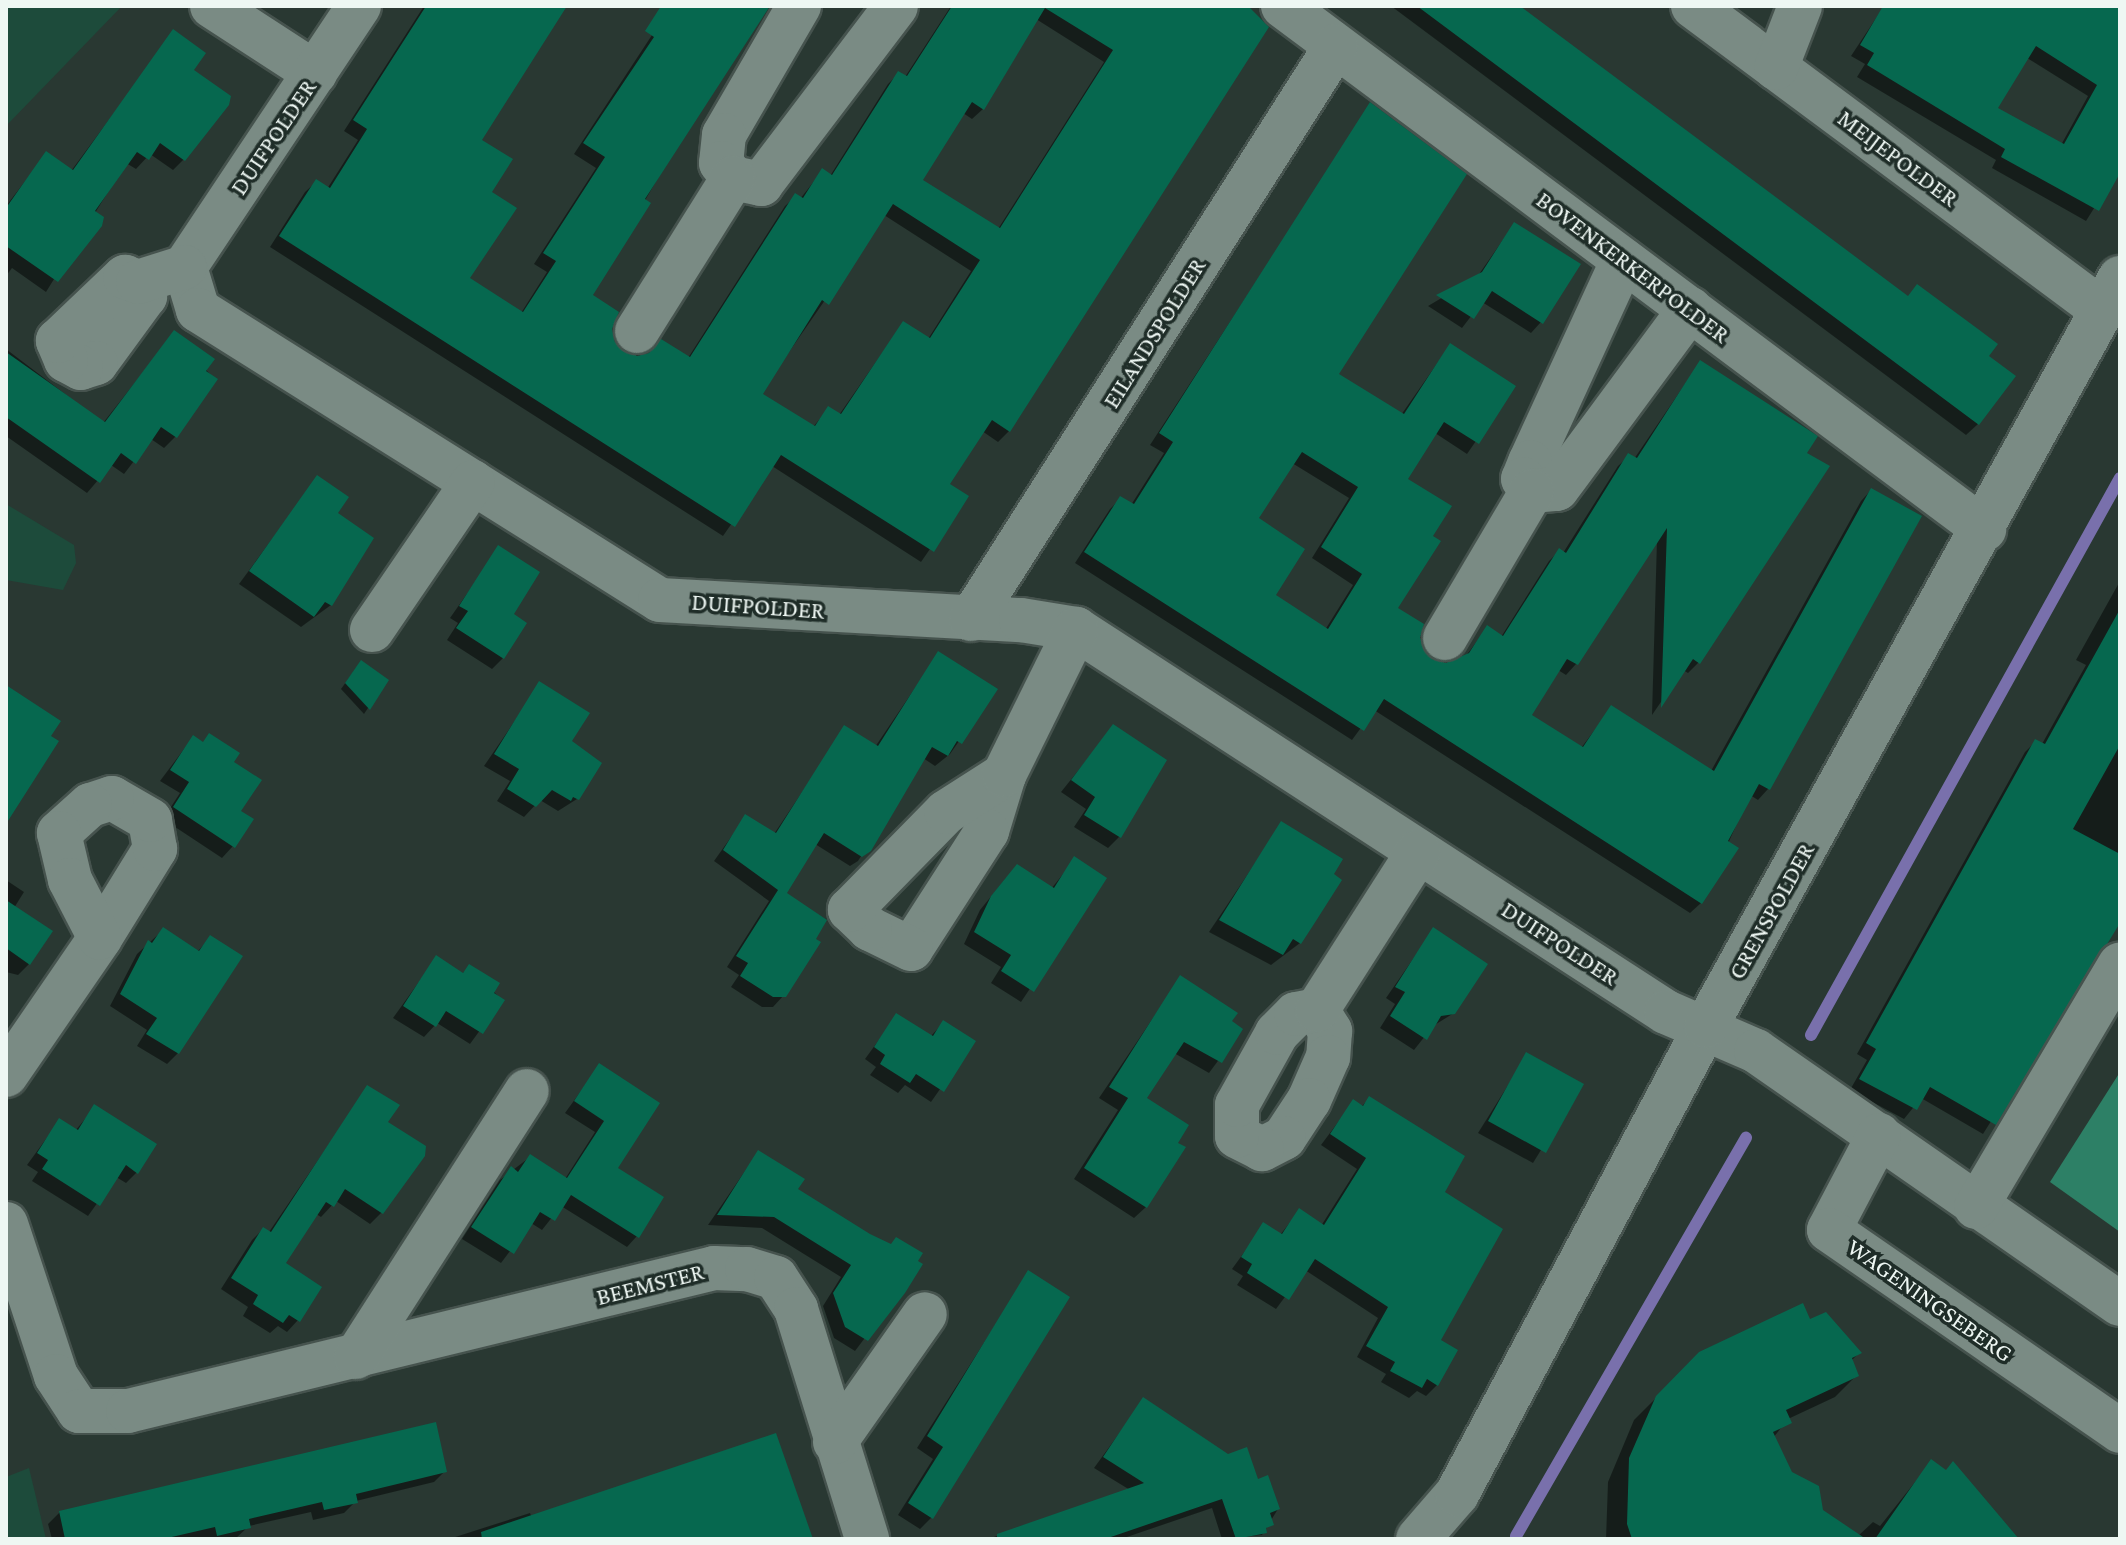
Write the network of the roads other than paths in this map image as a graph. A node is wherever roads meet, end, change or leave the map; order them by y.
1 (212, 6) edge
2 (359, 6) edge
3 (799, 6) edge
4 (896, 6) edge
5 (1283, 6) edge
6 (1693, 6) edge
7 (1800, 6) edge
8 (1336, 46) junction
9 (1776, 68) junction
10 (315, 73) junction
11 (733, 178) junction
12 (1623, 260) junction
13 (185, 267) junction
14 (138, 282) dead end
15 (2111, 294) edge
16 (1690, 309) junction
17 (637, 331) dead end
18 (473, 482) junction
19 (1532, 491) junction
20 (1984, 529) junction
21 (971, 619) junction
22 (1076, 629) junction
23 (372, 630) dead end
24 (1445, 638) dead end
25 (1004, 775) dead end
26 (1418, 852) junction
27 (100, 938) dead end
28 (2120, 964) edge
29 (1317, 1010) dead end
30 (1706, 1026) junction
31 (6, 1075) edge
32 (527, 1091) dead end
33 (1879, 1135) junction
34 (1976, 1207) junction
35 (6, 1224) edge
36 (2120, 1304) edge
37 (925, 1314) dead end
38 (356, 1357) junction
39 (2120, 1431) edge
40 (835, 1442) junction
41 (867, 1539) edge
42 (1418, 1539) edge

1 - 10 street
2 - 10 street, DUIFPOLDER
3 - 11 street
4 - 11 street
5 - 8 street, BOVENKERKERPOLDER
6 - 9 street, MEIJEPOLDER
7 - 9 street
8 - 12 street, BOVENKERKERPOLDER
8 - 21 street, EILANDSPOLDER
9 - 15 street, MEIJEPOLDER
10 - 13 street, DUIFPOLDER
11 - 17 street
12 - 16 street, BOVENKERKERPOLDER
12 - 19 street
13 - 14 street
13 - 18 street, DUIFPOLDER
15 - 20 street, GRENSPOLDER
16 - 19 street
16 - 20 street, BOVENKERKERPOLDER
18 - 21 street, DUIFPOLDER
18 - 23 street
19 - 24 street
20 - 30 street, GRENSPOLDER
21 - 22 street, DUIFPOLDER
22 - 25 street
22 - 26 street, DUIFPOLDER
26 - 29 street
26 - 30 street, DUIFPOLDER
27 - 31 street
28 - 34 street
30 - 33 street
30 - 42 street, GRENSPOLDER
32 - 38 street
33 - 34 street
33 - 39 street, WAGENINGSEBERG
34 - 36 street
35 - 38 street, BEEMSTER
37 - 40 street
38 - 40 street, BEEMSTER
40 - 41 street, BEEMSTER

